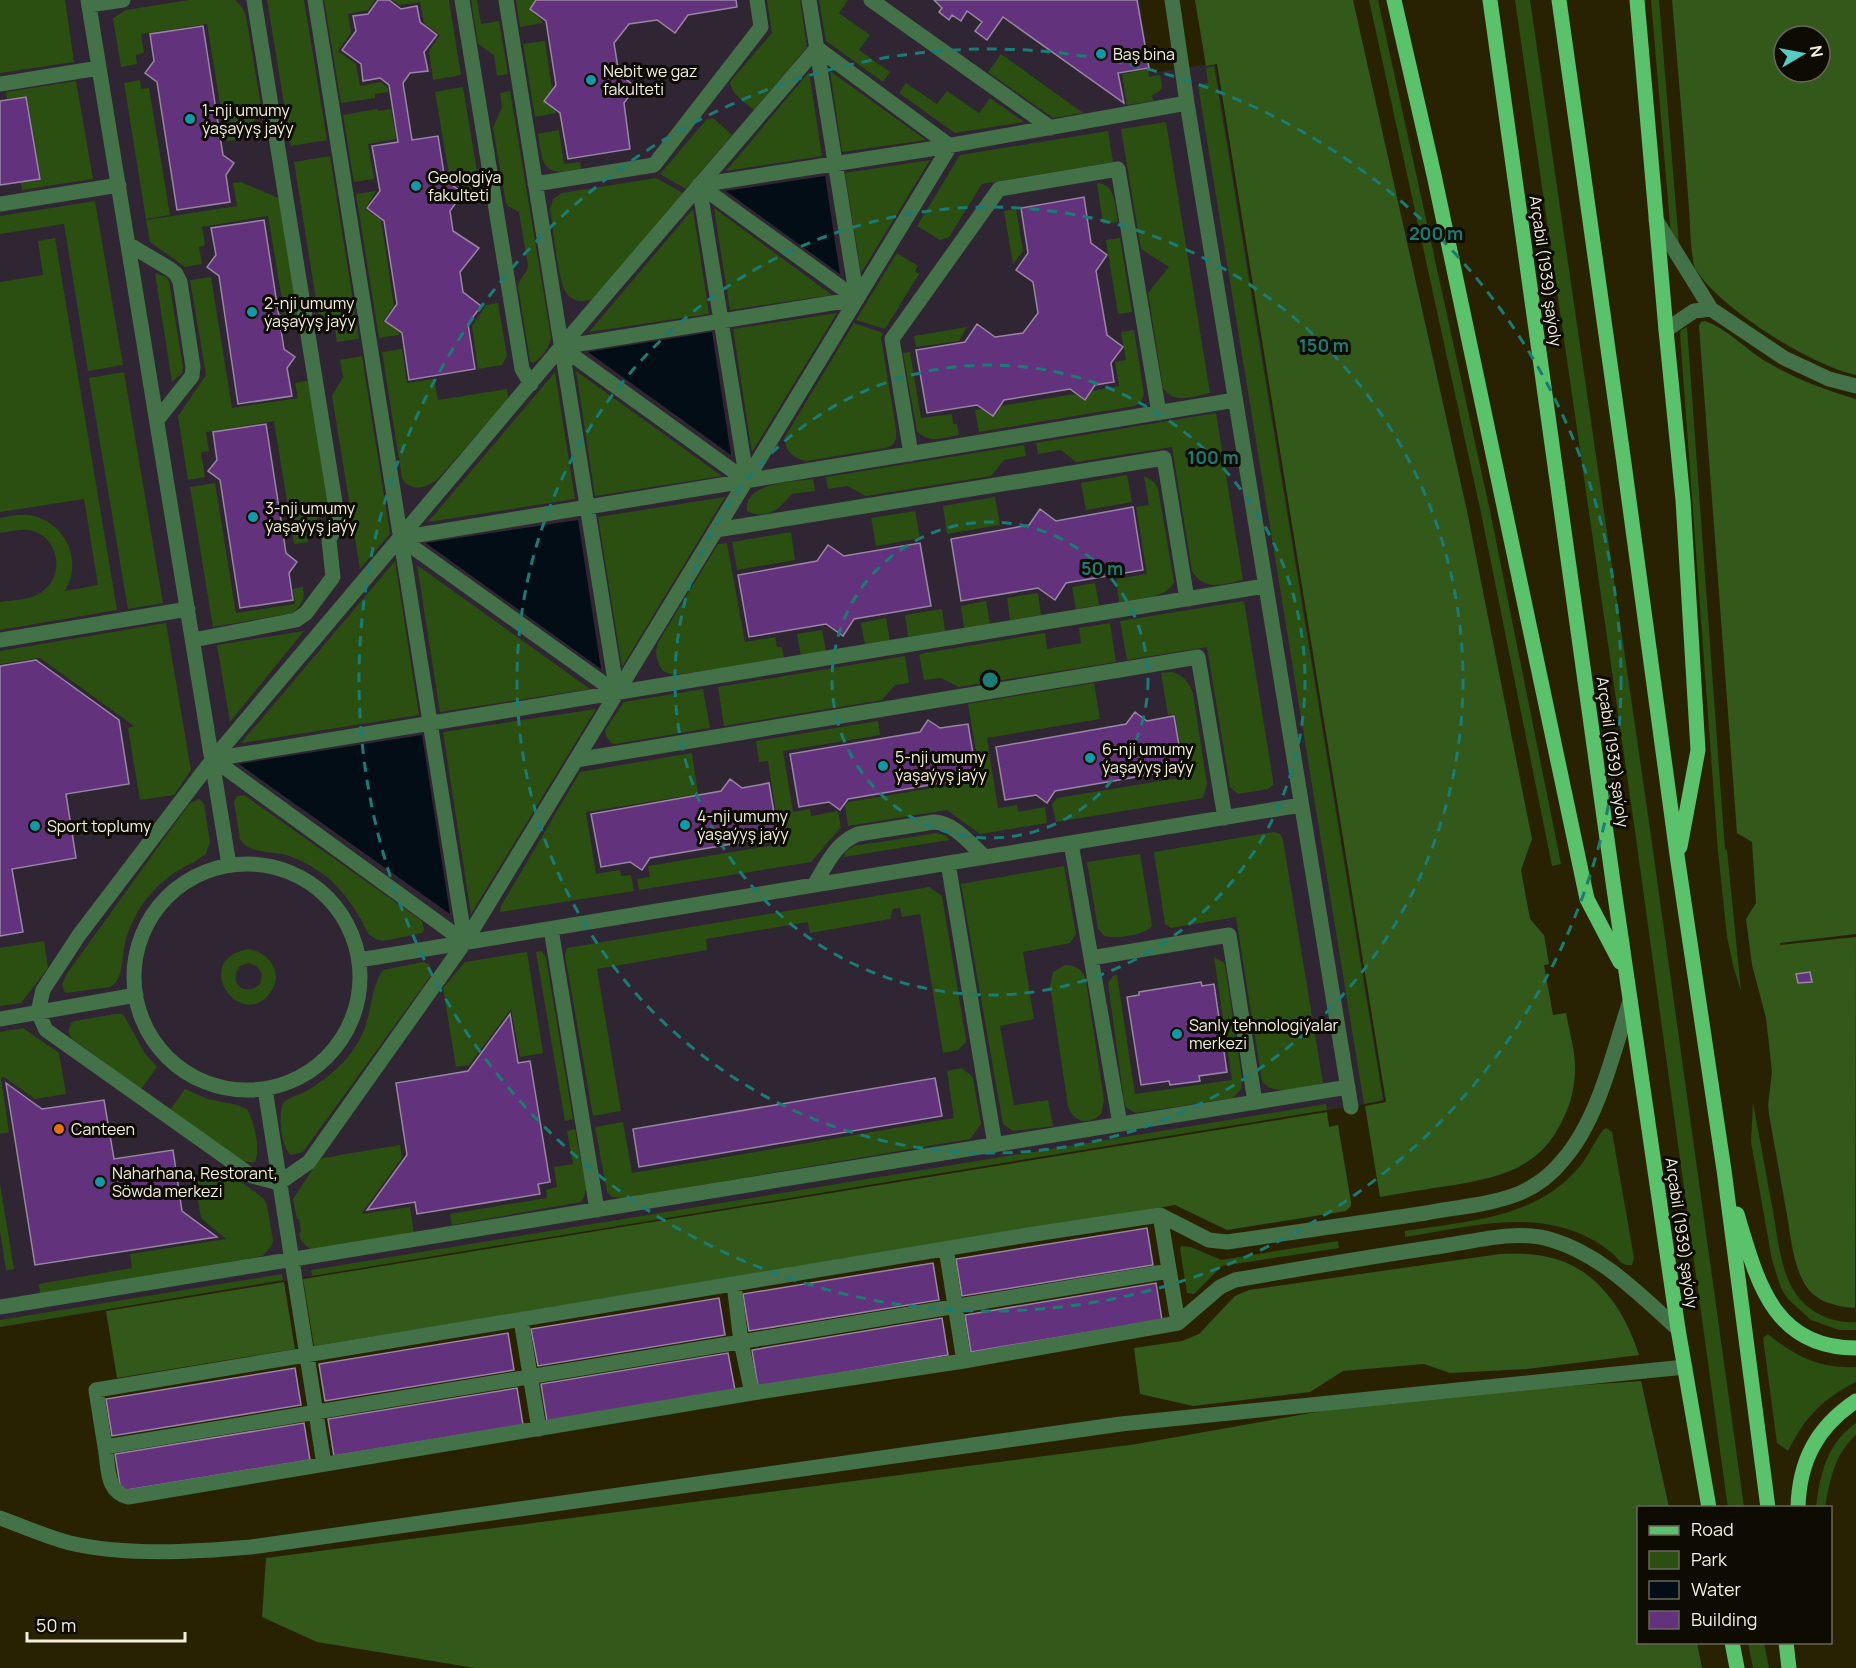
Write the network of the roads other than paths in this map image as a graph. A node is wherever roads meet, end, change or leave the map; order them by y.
1 (123, 0) edge
2 (254, 0) edge
3 (315, 0) edge
4 (462, 0) edge
5 (506, 0) edge
6 (757, 0) edge
7 (809, 0) edge
8 (871, 0) edge
9 (1172, 0) edge
10 (1394, 0) edge
11 (1490, 0) edge
12 (1559, 0) edge
13 (1637, 0) edge
14 (89, 3) edge
15 (817, 48) junction
16 (99, 68) junction
17 (0, 84) edge
18 (1187, 103) junction
19 (1051, 128) junction
20 (950, 146) junction
21 (836, 164) junction
22 (535, 184) junction
23 (119, 185) junction
24 (699, 185) junction
25 (0, 204) edge
26 (1656, 220) junction
27 (128, 244) junction
28 (857, 299) junction
29 (1711, 309) junction
30 (721, 321) junction
31 (1666, 330) junction
32 (561, 347) junction
33 (531, 384) junction
34 (1856, 386) edge
35 (1235, 400) junction
36 (1159, 413) junction
37 (157, 420) junction
38 (911, 454) junction
39 (747, 481) junction
40 (587, 507) junction
41 (716, 530) junction
42 (400, 538) junction
43 (1265, 586) junction
44 (1187, 599) junction
45 (188, 609) junction
46 (0, 640) edge
47 (193, 640) junction
48 (616, 693) junction
49 (430, 724) junction
50 (213, 759) junction
51 (576, 760) junction
52 (1301, 805) junction
53 (1225, 818) junction
54 (1071, 843) junction
55 (985, 858) junction
56 (1678, 862) junction
57 (948, 863) junction
58 (229, 865) junction
59 (814, 885) junction
60 (551, 929) junction
61 (465, 942) junction
62 (1091, 958) junction
63 (359, 960) junction
64 (1626, 974) junction
65 (136, 995) junction
66 (1630, 1001) junction
67 (38, 1012) junction
68 (0, 1019) edge
69 (1348, 1087) junction
70 (265, 1089) junction
71 (1255, 1102) junction
72 (1351, 1107) dead end
73 (1120, 1124) junction
74 (994, 1145) junction
75 (1724, 1170) junction
76 (279, 1183) junction
77 (597, 1210) junction
78 (1160, 1215) junction
79 (946, 1249) junction
80 (291, 1261) junction
81 (1169, 1271) junction
82 (734, 1284) junction
83 (1, 1302) edge
84 (955, 1305) junction
85 (521, 1320) junction
86 (1178, 1323) junction
87 (1678, 1329) junction
88 (741, 1342) junction
89 (1856, 1348) edge
90 (306, 1355) junction
91 (964, 1361) junction
92 (1685, 1367) junction
93 (530, 1377) junction
94 (752, 1393) junction
95 (1856, 1401) edge
96 (315, 1412) junction
97 (539, 1429) junction
98 (105, 1447) junction
99 (324, 1464) junction
100 (1709, 1506) edge
101 (1768, 1506) edge
102 (1798, 1506) edge
103 (0, 1518) edge
104 (1732, 1644) edge
105 (1786, 1644) edge
106 (1797, 1644) edge
107 (1737, 1668) edge
108 (1789, 1668) edge
109 (1797, 1668) edge

1 - 14 lane
2 - 47 lane
3 - 42 lane
4 - 33 lane
5 - 22 lane
6 - 22 lane
7 - 15 lane
8 - 19 lane
9 - 18 lane
10 - 64 main road
11 - 64 main road, Arçabil (1939) şaýoly
12 - 56 main road
13 - 26 main road
14 - 16 lane
15 - 20 lane
15 - 21 lane
15 - 24 lane
16 - 17 lane
16 - 23 lane
18 - 19 lane
18 - 35 lane
19 - 20 lane
20 - 21 lane
20 - 28 lane
21 - 24 lane
21 - 28 lane
22 - 32 lane
23 - 25 lane
23 - 27 lane
24 - 28 lane
24 - 30 lane
24 - 32 lane
26 - 29 lane
26 - 31 main road
27 - 37 lane
27 - 37 lane
28 - 30 lane
28 - 39 lane
29 - 31 lane
29 - 34 lane
30 - 32 lane
30 - 39 lane
31 - 56 main road
32 - 33 lane
32 - 39 lane
32 - 40 lane
33 - 42 lane
35 - 36 lane
35 - 43 lane
36 - 38 lane
36 - 38 lane
37 - 45 lane
38 - 39 lane
39 - 40 lane
39 - 41 lane
40 - 42 lane
40 - 48 lane
41 - 44 lane
41 - 48 lane
42 - 48 lane
42 - 49 lane
42 - 50 lane
43 - 44 lane
43 - 52 lane
44 - 48 lane
45 - 46 lane
45 - 47 lane
47 - 50 lane
48 - 49 lane
48 - 51 lane
49 - 50 lane
49 - 61 lane
50 - 58 lane
50 - 61 lane
50 - 67 lane
51 - 53 lane
51 - 61 lane
52 - 53 lane
52 - 69 lane
53 - 54 lane
54 - 55 lane
54 - 62 lane
55 - 57 lane
55 - 59 lane
56 - 75 main road
57 - 59 lane
57 - 74 lane
58 - 63 lane
58 - 65 lane
59 - 60 lane
60 - 61 lane
60 - 77 lane
61 - 63 lane
61 - 76 lane
62 - 71 lane
62 - 73 lane
63 - 70 lane
64 - 66 main road, Arçabil (1939) şaýoly
65 - 67 lane
65 - 70 lane
66 - 78 lane
66 - 87 main road, Arçabil (1939) şaýoly
67 - 68 lane
67 - 76 lane
69 - 71 lane
69 - 72 lane
70 - 76 lane
71 - 73 lane
73 - 74 lane
74 - 77 lane
75 - 89 main road
75 - 101 main road
76 - 80 lane
77 - 80 lane
78 - 79 lane
78 - 81 lane
79 - 82 lane
79 - 84 lane
80 - 83 lane
80 - 90 lane
81 - 84 lane
81 - 86 lane
82 - 85 lane
82 - 88 lane
84 - 88 lane
84 - 91 lane
85 - 90 lane
85 - 93 lane
86 - 87 lane
86 - 91 lane
87 - 92 main road, Arçabil (1939) şaýoly
88 - 93 lane
88 - 94 lane
90 - 96 lane
90 - 98 lane
91 - 94 lane
92 - 100 main road, Arçabil (1939) şaýoly
92 - 103 lane
93 - 96 lane
93 - 97 lane
94 - 97 lane
95 - 102 main road
96 - 98 lane
96 - 99 lane
97 - 99 lane
98 - 99 lane
104 - 107 main road
105 - 108 main road
106 - 109 main road

